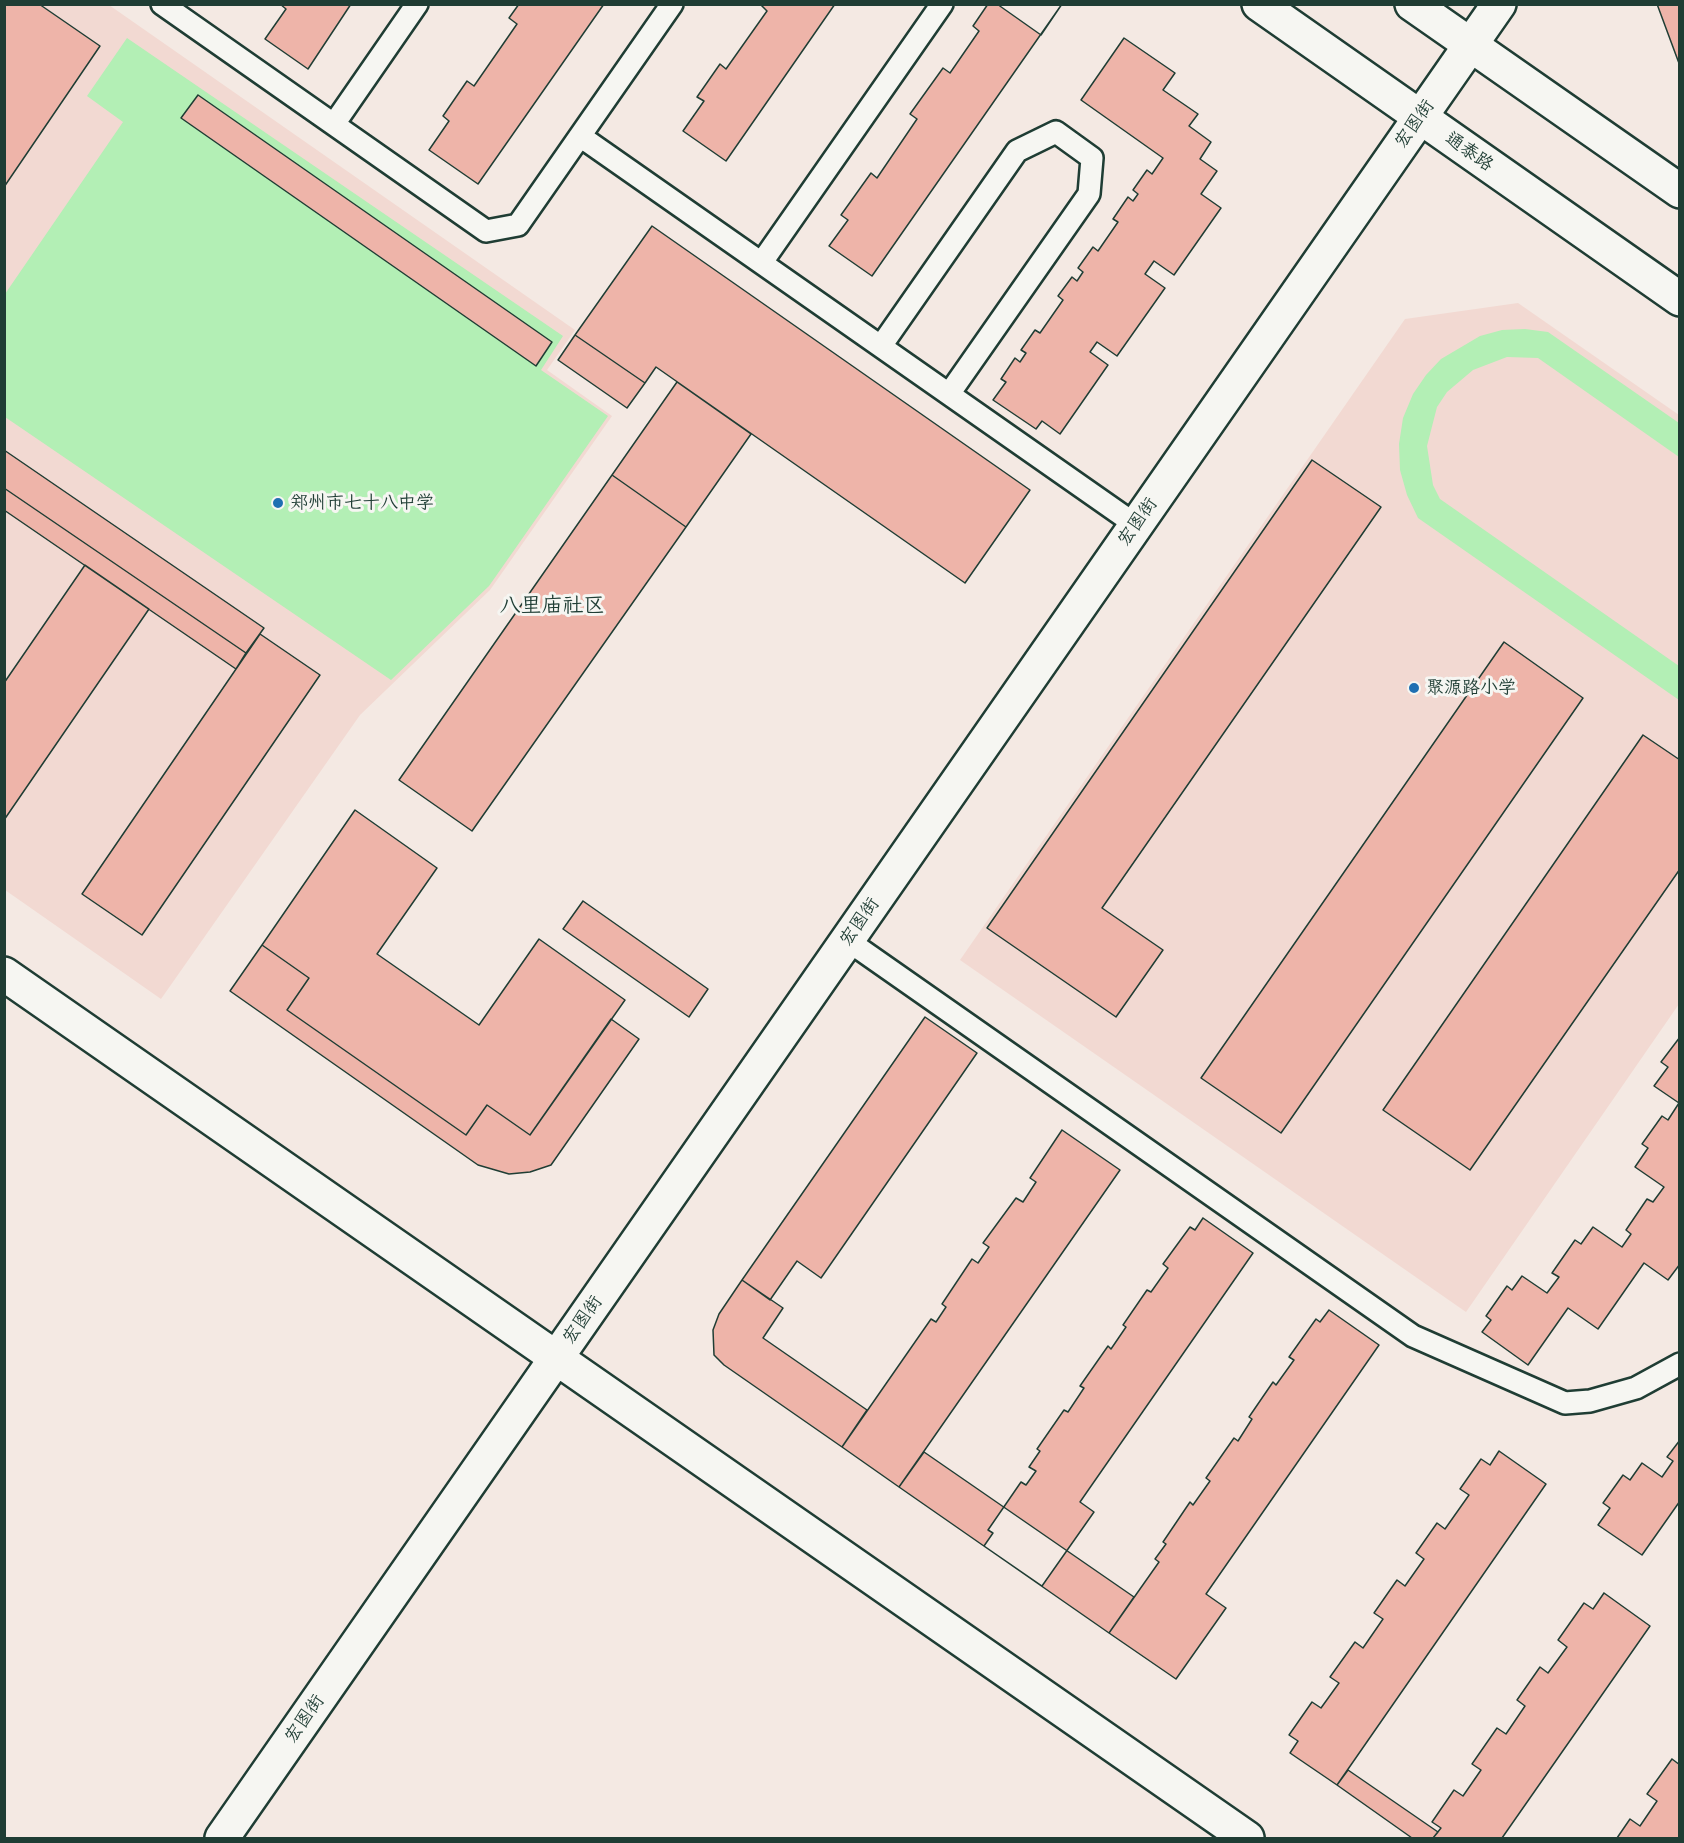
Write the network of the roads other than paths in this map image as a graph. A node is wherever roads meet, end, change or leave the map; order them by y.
1 (417, 4) edge
2 (672, 4) edge
3 (942, 4) edge
4 (1259, 4) edge
5 (1412, 4) edge
6 (1499, 4) edge
7 (168, 6) edge
8 (1470, 45) junction
9 (1420, 117) junction
10 (333, 124) junction
11 (580, 136) junction
12 (1680, 191) edge
13 (762, 262) junction
14 (1680, 299) edge
15 (881, 346) junction
16 (950, 394) junction
17 (1136, 525) junction
18 (848, 940) junction
19 (4, 974) edge
20 (556, 1358) junction
21 (1680, 1364) edge
22 (222, 1839) edge
23 (1247, 1839) edge

1 - 10 lane
2 - 11 lane
3 - 13 lane
4 - 9 street, 通泰路
5 - 8 street
6 - 8 street, 宏图街
7 - 10 lane
8 - 9 street, 宏图街
8 - 12 street
9 - 14 street, 通泰路
9 - 17 street, 宏图街
10 - 11 lane
11 - 13 lane
13 - 15 lane
15 - 16 lane
15 - 16 lane
16 - 17 lane
17 - 18 street, 宏图街
18 - 20 street, 宏图街
18 - 21 lane
19 - 20 street
20 - 22 street, 宏图街
20 - 23 street

